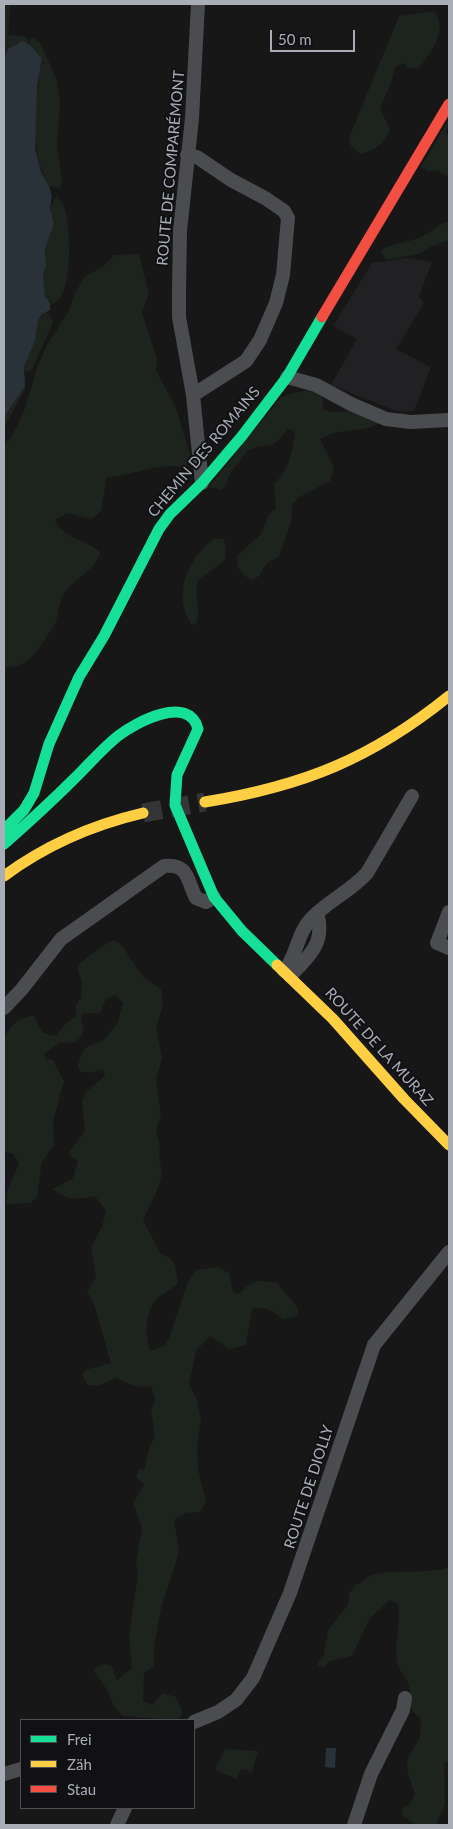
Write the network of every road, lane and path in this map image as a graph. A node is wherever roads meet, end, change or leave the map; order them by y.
1 (198, 4) edge
2 (449, 104) edge
3 (187, 155) junction
4 (287, 377) junction
5 (193, 395) junction
6 (449, 420) edge
7 (202, 483) junction
8 (449, 696) edge
9 (412, 796) dead end
10 (205, 802) tunnel mouth
11 (143, 813) tunnel mouth
12 (4, 840) edge
13 (4, 876) edge
14 (214, 898) junction
15 (449, 912) edge
16 (449, 948) edge
17 (287, 974) junction
18 (4, 1008) edge
19 (449, 1145) edge
20 (449, 1252) edge
21 (405, 1698) dead end
22 (195, 1722) edge
23 (20, 1768) edge
24 (4, 1774) edge
25 (125, 1809) edge
26 (117, 1825) edge
27 (354, 1825) edge

1 - 3 street, ROUTE DE COMPARÉMONT
2 - 4 street, CHEMIN DES ROMAINS
3 - 5 street, ROUTE DE COMPARÉMONT
3 - 5 street
4 - 6 street
4 - 7 street, CHEMIN DES ROMAINS
5 - 7 street, ROUTE DE COMPARÉMONT
7 - 12 street, CHEMIN DES ROMAINS
8 - 10 street
9 - 17 street
11 - 13 street
12 - 14 street, ROUTE DE LA MURAZ
14 - 17 street, ROUTE DE LA MURAZ
14 - 18 street
15 - 16 street
17 - 19 street, ROUTE DE LA MURAZ
20 - 22 street, ROUTE DE DIOLLY
21 - 27 street
23 - 24 street
25 - 26 street

